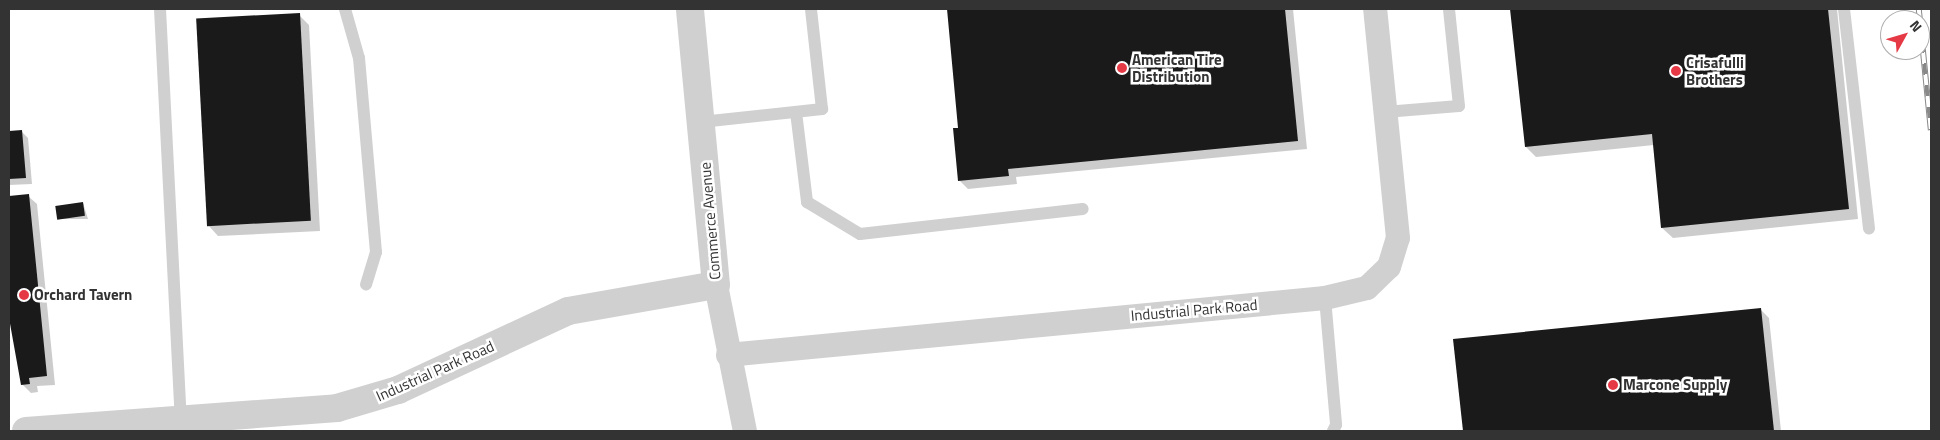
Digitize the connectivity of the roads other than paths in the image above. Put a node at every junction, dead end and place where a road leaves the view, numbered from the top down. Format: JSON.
{"nodes":[{"id":1,"x":160,"y":9,"type":"edge"},
{"id":2,"x":345,"y":9,"type":"edge"},
{"id":3,"x":690,"y":9,"type":"edge"},
{"id":4,"x":811,"y":9,"type":"edge"},
{"id":5,"x":1375,"y":9,"type":"edge"},
{"id":6,"x":1449,"y":9,"type":"edge"},
{"id":7,"x":1844,"y":9,"type":"edge"},
{"id":8,"x":796,"y":112,"type":"junction"},
{"id":9,"x":1385,"y":112,"type":"junction"},
{"id":10,"x":701,"y":122,"type":"junction"},
{"id":11,"x":1083,"y":209,"type":"dead end"},
{"id":12,"x":1869,"y":229,"type":"dead end"},
{"id":13,"x":366,"y":284,"type":"dead end"},
{"id":14,"x":716,"y":285,"type":"junction"},
{"id":15,"x":1325,"y":298,"type":"junction"},
{"id":16,"x":728,"y":355,"type":"junction"},
{"id":17,"x":181,"y":418,"type":"junction"},
{"id":18,"x":154,"y":425,"type":"edge"},
{"id":19,"x":26,"y":431,"type":"edge"},
{"id":20,"x":745,"y":431,"type":"edge"},
{"id":21,"x":1333,"y":431,"type":"edge"}],
"edges":[{"from":1,"to":17,"type":"lane"},
{"from":2,"to":13,"type":"lane"},
{"from":3,"to":10,"type":"street","name":"Commerce Avenue"},
{"from":4,"to":8,"type":"lane"},
{"from":5,"to":9,"type":"street","name":"Industrial Park Road"},
{"from":6,"to":9,"type":"lane"},
{"from":7,"to":12,"type":"lane"},
{"from":8,"to":10,"type":"lane"},
{"from":8,"to":11,"type":"lane"},
{"from":9,"to":15,"type":"street","name":"Industrial Park Road"},
{"from":10,"to":14,"type":"street","name":"Commerce Avenue"},
{"from":14,"to":16,"type":"street","name":"Commerce Avenue"},
{"from":14,"to":17,"type":"street","name":"Industrial Park Road"},
{"from":15,"to":16,"type":"street","name":"Industrial Park Road"},
{"from":15,"to":21,"type":"lane"},
{"from":16,"to":20,"type":"street","name":"Commerce Avenue"},
{"from":17,"to":18,"type":"street","name":"Industrial Park Road"},
{"from":18,"to":19,"type":"street","name":"Industrial Park Road"}]}
